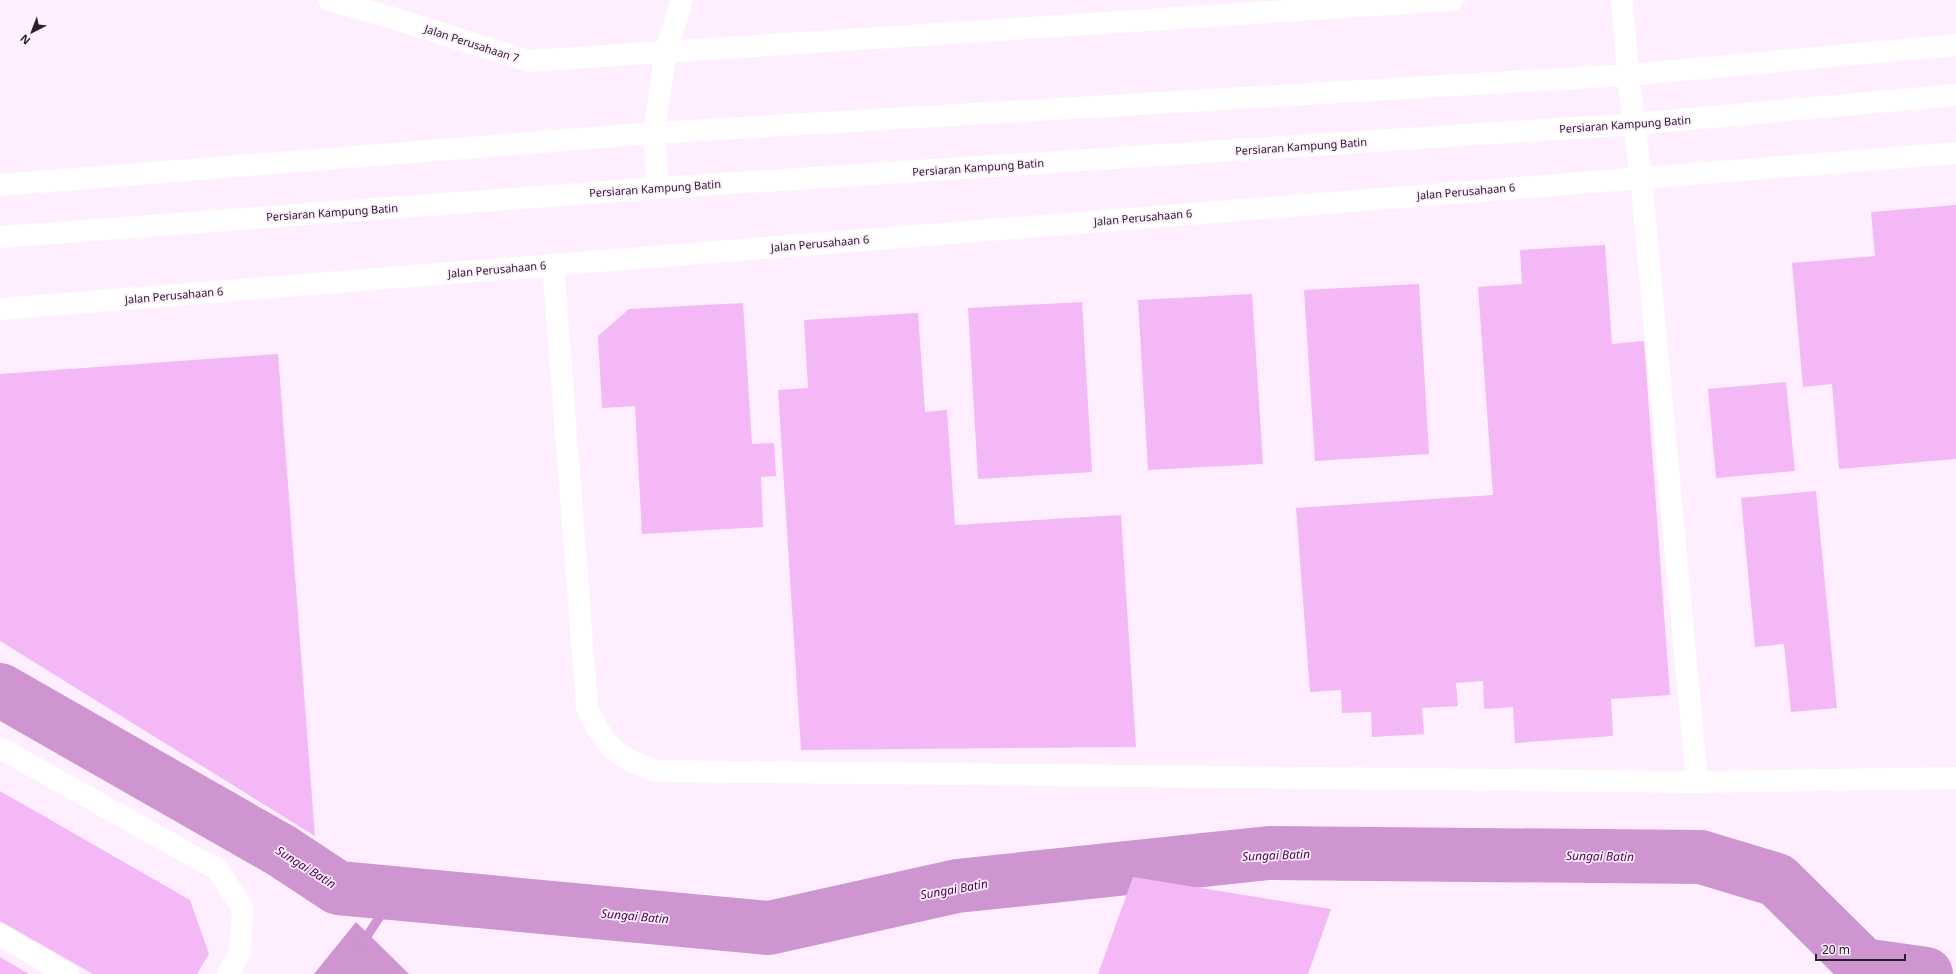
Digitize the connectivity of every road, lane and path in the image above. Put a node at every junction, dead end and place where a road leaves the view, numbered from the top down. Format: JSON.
{"nodes":[{"id":1,"x":330,"y":0,"type":"edge"},
{"id":2,"x":682,"y":0,"type":"edge"},
{"id":3,"x":1452,"y":0,"type":"edge"},
{"id":4,"x":1622,"y":0,"type":"edge"},
{"id":5,"x":1956,"y":45,"type":"edge"},
{"id":6,"x":666,"y":51,"type":"junction"},
{"id":7,"x":1628,"y":75,"type":"junction"},
{"id":8,"x":1956,"y":95,"type":"edge"},
{"id":9,"x":1634,"y":124,"type":"junction"},
{"id":10,"x":654,"y":133,"type":"junction"},
{"id":11,"x":1956,"y":153,"type":"edge"},
{"id":12,"x":1641,"y":177,"type":"junction"},
{"id":13,"x":0,"y":185,"type":"edge"},
{"id":14,"x":658,"y":188,"type":"junction"},
{"id":15,"x":0,"y":237,"type":"edge"},
{"id":16,"x":553,"y":264,"type":"junction"},
{"id":17,"x":0,"y":309,"type":"edge"},
{"id":18,"x":0,"y":748,"type":"edge"},
{"id":19,"x":1956,"y":778,"type":"edge"},
{"id":20,"x":1697,"y":782,"type":"junction"},
{"id":21,"x":0,"y":935,"type":"edge"},
{"id":22,"x":68,"y":974,"type":"edge"},
{"id":23,"x":228,"y":974,"type":"edge"}],
"edges":[{"from":1,"to":6,"type":"street","name":"Jalan Perusahaan 7"},
{"from":2,"to":6,"type":"street"},
{"from":3,"to":6,"type":"street","name":"Jalan Perusahaan 7"},
{"from":4,"to":7,"type":"street"},
{"from":5,"to":7,"type":"street"},
{"from":6,"to":10,"type":"street"},
{"from":7,"to":9,"type":"street"},
{"from":7,"to":10,"type":"street"},
{"from":8,"to":9,"type":"street","name":"Persiaran Kampung Batin"},
{"from":9,"to":12,"type":"street"},
{"from":9,"to":14,"type":"street","name":"Persiaran Kampung Batin"},
{"from":10,"to":13,"type":"street"},
{"from":10,"to":14,"type":"street"},
{"from":11,"to":12,"type":"street","name":"Jalan Perusahaan 6"},
{"from":12,"to":16,"type":"street","name":"Jalan Perusahaan 6"},
{"from":12,"to":20,"type":"street"},
{"from":14,"to":15,"type":"street","name":"Persiaran Kampung Batin"},
{"from":16,"to":17,"type":"street","name":"Jalan Perusahaan 6"},
{"from":16,"to":20,"type":"street"},
{"from":18,"to":23,"type":"street"},
{"from":19,"to":20,"type":"street"},
{"from":21,"to":22,"type":"street"}]}
